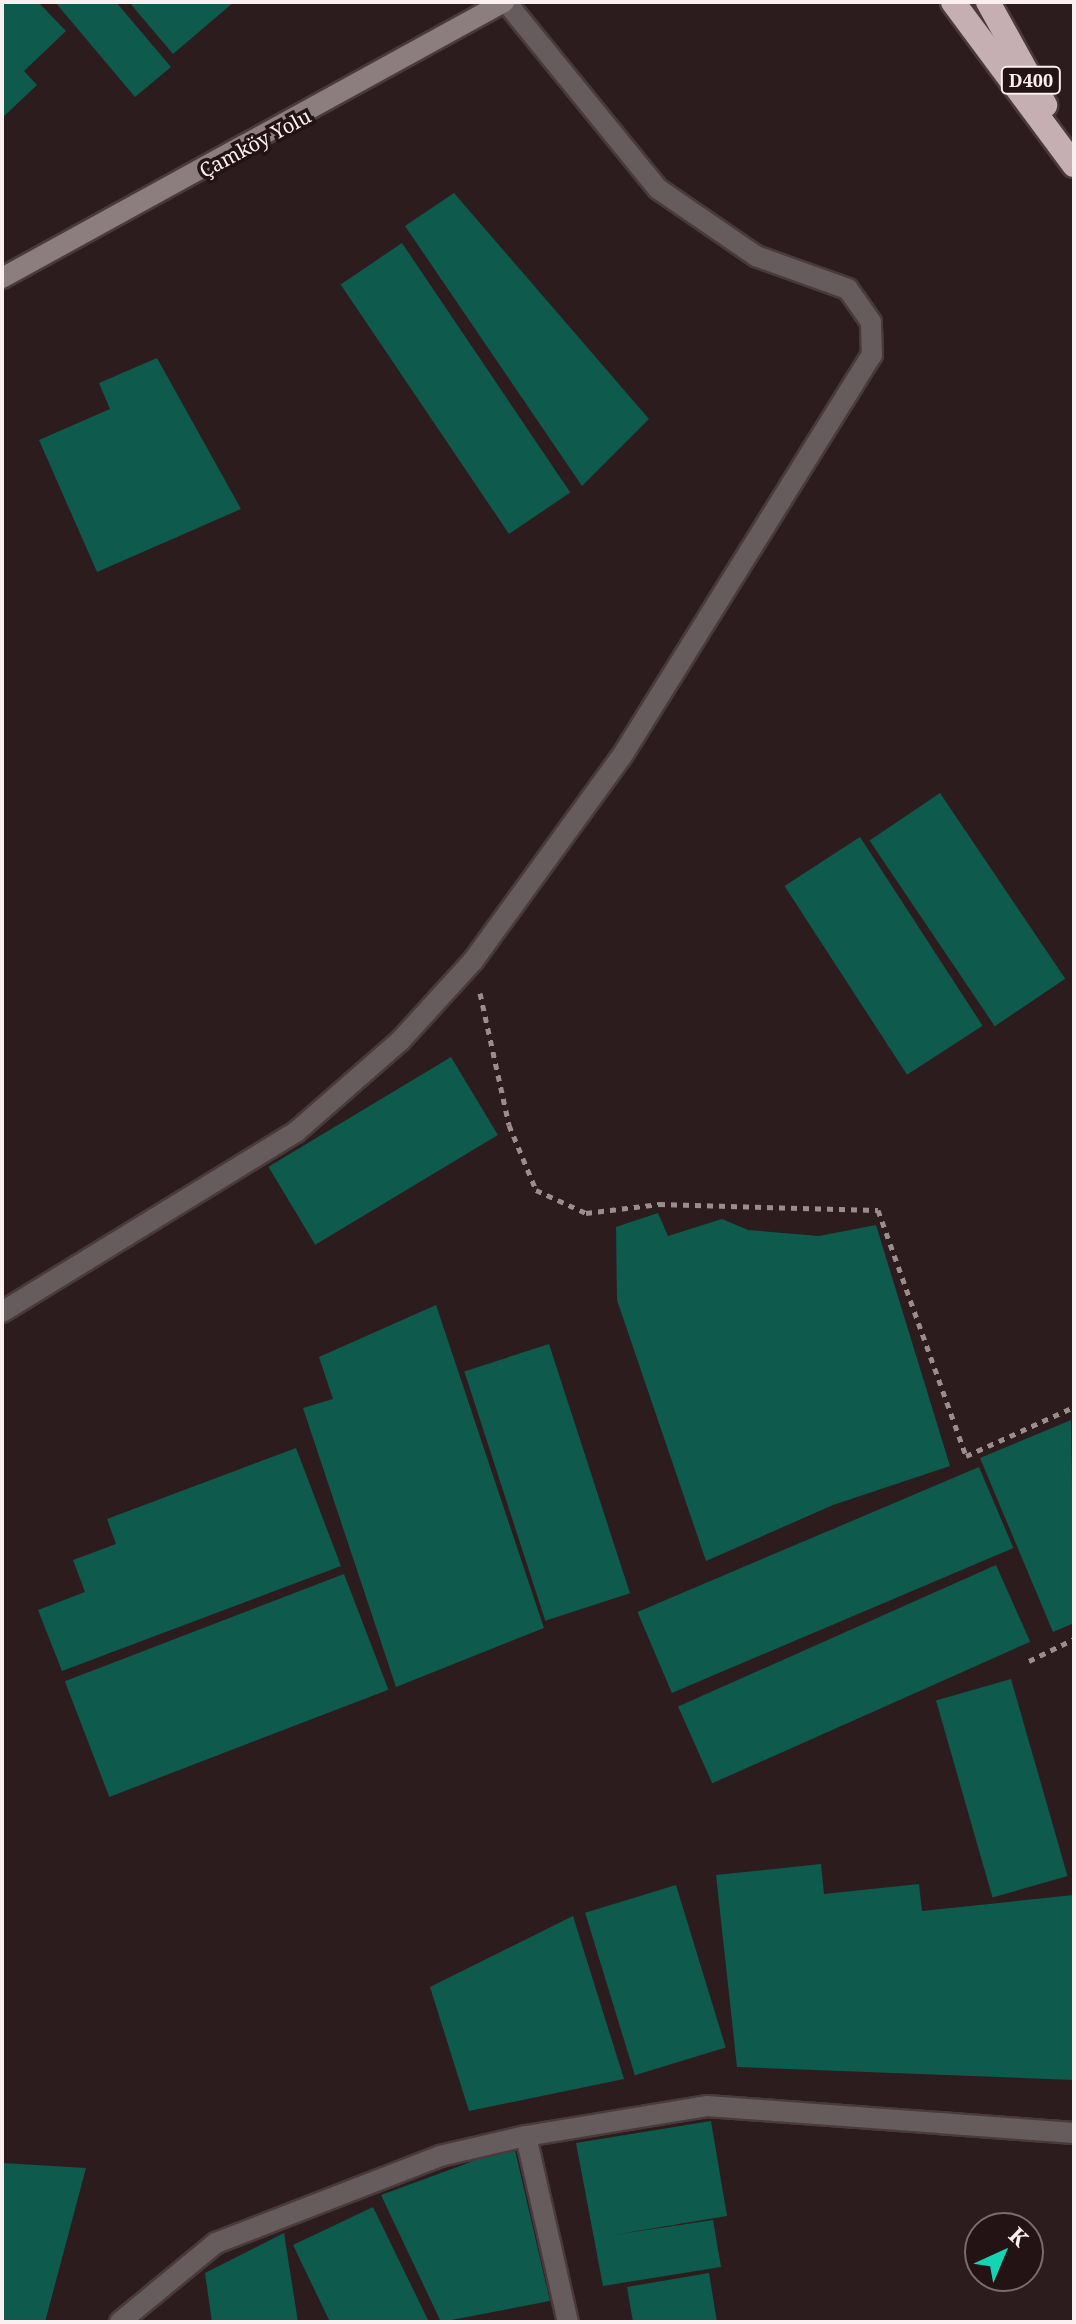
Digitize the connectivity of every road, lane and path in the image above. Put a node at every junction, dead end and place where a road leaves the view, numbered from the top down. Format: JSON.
{"nodes":[{"id":1,"x":505,"y":2,"type":"edge"},
{"id":2,"x":953,"y":2,"type":"edge"},
{"id":3,"x":988,"y":2,"type":"edge"},
{"id":4,"x":1074,"y":158,"type":"edge"},
{"id":5,"x":1074,"y":165,"type":"edge"},
{"id":6,"x":2,"y":278,"type":"edge"},
{"id":7,"x":473,"y":961,"type":"junction"},
{"id":8,"x":2,"y":1312,"type":"edge"},
{"id":9,"x":1074,"y":1407,"type":"edge"},
{"id":10,"x":1074,"y":1639,"type":"edge"},
{"id":11,"x":1029,"y":1661,"type":"dead end"},
{"id":12,"x":1074,"y":2133,"type":"edge"},
{"id":13,"x":526,"y":2136,"type":"junction"},
{"id":14,"x":120,"y":2322,"type":"edge"},
{"id":15,"x":568,"y":2322,"type":"edge"}],
"edges":[{"from":1,"to":6,"type":"main road","name":"Çamköy Yolu"},
{"from":1,"to":7,"type":"street"},
{"from":2,"to":5,"type":"highway"},
{"from":3,"to":4,"type":"highway","number":"D400"},
{"from":7,"to":8,"type":"street"},
{"from":7,"to":9,"type":"path"},
{"from":10,"to":11,"type":"path"},
{"from":12,"to":13,"type":"street"},
{"from":13,"to":14,"type":"street"},
{"from":13,"to":15,"type":"street"}]}
